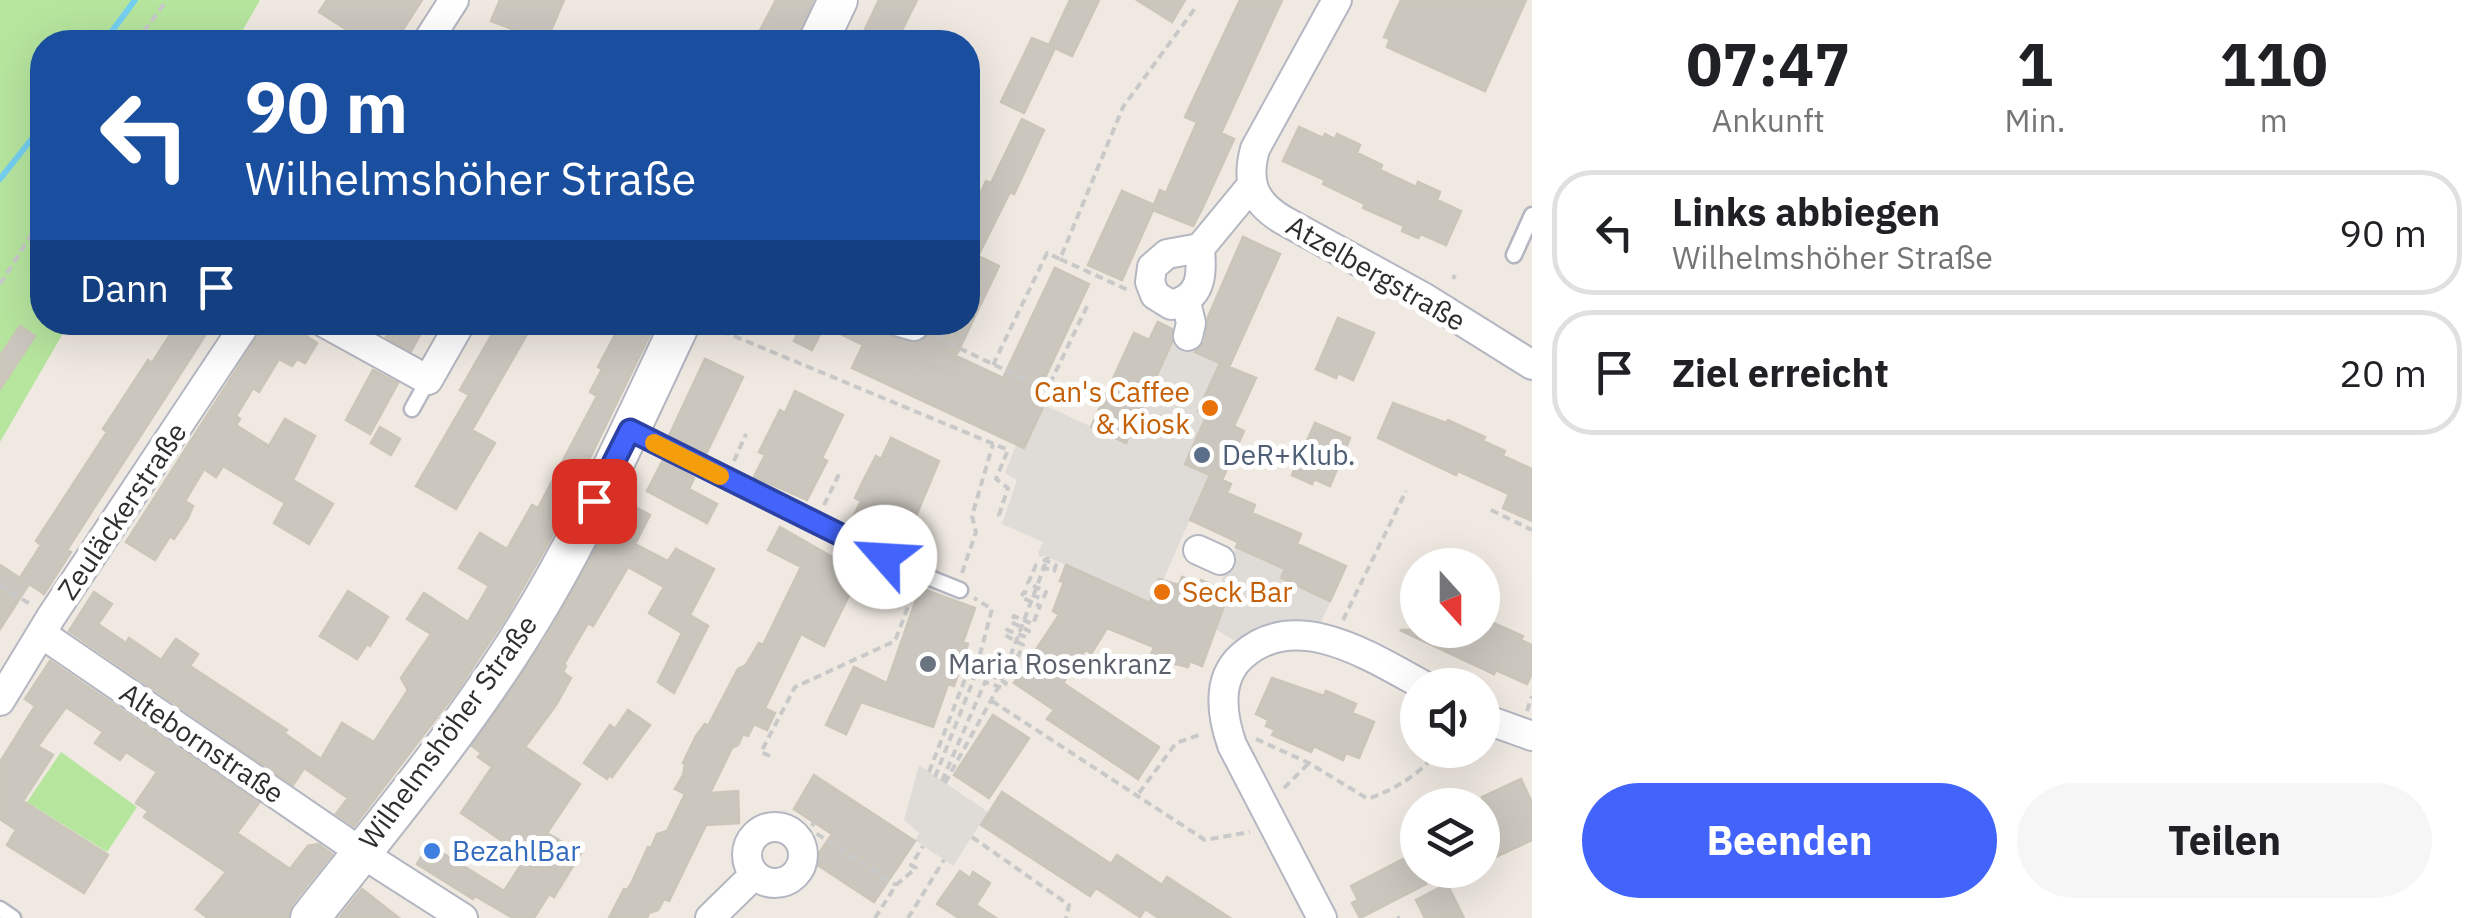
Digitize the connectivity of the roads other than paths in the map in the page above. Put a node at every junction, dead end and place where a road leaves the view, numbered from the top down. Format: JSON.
{"nodes":[{"id":1,"x":454,"y":0,"type":"edge"},
{"id":2,"x":838,"y":0,"type":"edge"},
{"id":3,"x":1337,"y":0,"type":"edge"},
{"id":4,"x":435,"y":30,"type":"edge"},
{"id":5,"x":824,"y":30,"type":"edge"},
{"id":6,"x":1252,"y":185,"type":"junction"},
{"id":7,"x":1532,"y":215,"type":"edge"},
{"id":8,"x":1200,"y":248,"type":"junction"},
{"id":9,"x":1514,"y":256,"type":"dead end"},
{"id":10,"x":1186,"y":302,"type":"junction"},
{"id":11,"x":238,"y":335,"type":"edge"},
{"id":12,"x":347,"y":335,"type":"edge"},
{"id":13,"x":454,"y":335,"type":"edge"},
{"id":14,"x":675,"y":335,"type":"edge"},
{"id":15,"x":1188,"y":336,"type":"dead end"},
{"id":16,"x":1532,"y":365,"type":"edge"},
{"id":17,"x":428,"y":380,"type":"junction"},
{"id":18,"x":412,"y":409,"type":"dead end"},
{"id":19,"x":630,"y":430,"type":"junction"},
{"id":20,"x":960,"y":590,"type":"road end"},
{"id":21,"x":46,"y":626,"type":"junction"},
{"id":22,"x":1400,"y":672,"type":"edge"},
{"id":23,"x":0,"y":701,"type":"edge"},
{"id":24,"x":1500,"y":724,"type":"edge"},
{"id":25,"x":1532,"y":736,"type":"edge"},
{"id":26,"x":362,"y":852,"type":"junction"},
{"id":27,"x":754,"y":875,"type":"dead end"},
{"id":28,"x":0,"y":909,"type":"edge"},
{"id":29,"x":14,"y":918,"type":"edge"},
{"id":30,"x":310,"y":918,"type":"edge"},
{"id":31,"x":464,"y":918,"type":"edge"},
{"id":32,"x":710,"y":918,"type":"edge"},
{"id":33,"x":1322,"y":918,"type":"edge"}],
"edges":[{"from":1,"to":4,"type":"street"},
{"from":2,"to":5,"type":"main road"},
{"from":3,"to":6,"type":"street"},
{"from":6,"to":8,"type":"street"},
{"from":6,"to":16,"type":"street","name":"Atzelbergstraße"},
{"from":7,"to":9,"type":"lane"},
{"from":8,"to":10,"type":"street"},
{"from":8,"to":10,"type":"street"},
{"from":10,"to":15,"type":"street"},
{"from":11,"to":21,"type":"street","name":"Zeuläckerstraße"},
{"from":12,"to":17,"type":"street"},
{"from":13,"to":17,"type":"street"},
{"from":14,"to":19,"type":"main road","name":"Wilhelmshöher Straße"},
{"from":17,"to":18,"type":"lane"},
{"from":19,"to":20,"type":"lane"},
{"from":19,"to":26,"type":"main road","name":"Wilhelmshöher Straße"},
{"from":21,"to":23,"type":"street","name":"Zeuläckerstraße"},
{"from":21,"to":26,"type":"street","name":"Altebornstraße"},
{"from":22,"to":33,"type":"street"},
{"from":24,"to":25,"type":"street"},
{"from":26,"to":30,"type":"main road","name":"Wilhelmshöher Straße"},
{"from":26,"to":31,"type":"street"},
{"from":27,"to":32,"type":"street"},
{"from":28,"to":29,"type":"lane"}]}
